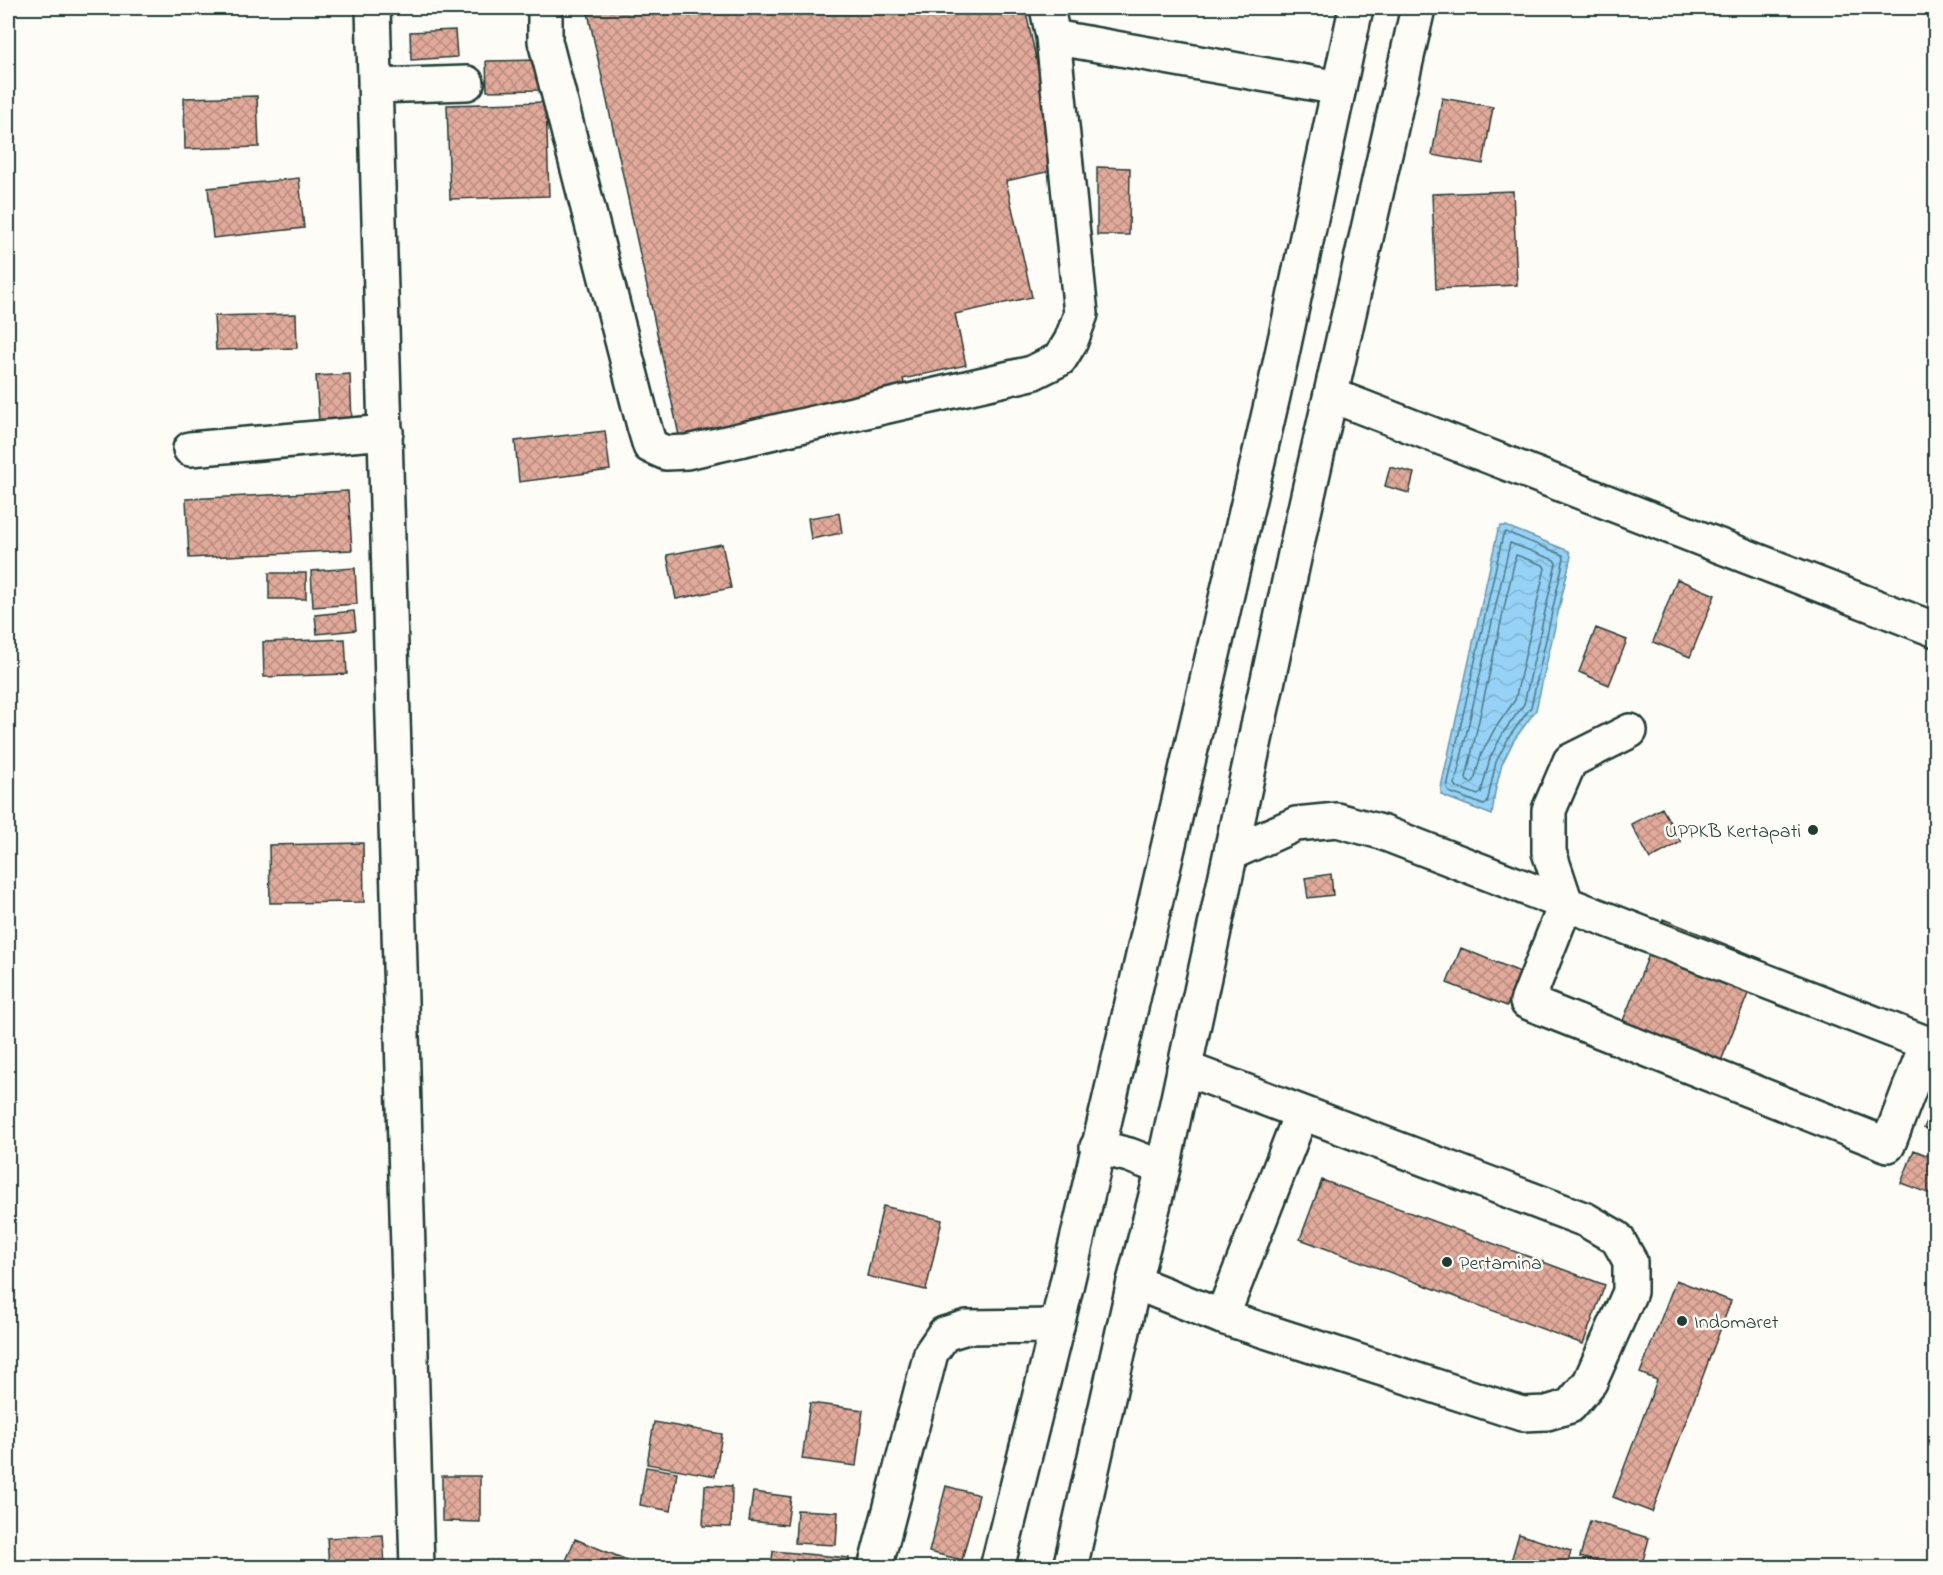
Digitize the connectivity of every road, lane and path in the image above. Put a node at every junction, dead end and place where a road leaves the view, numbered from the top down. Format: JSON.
{"nodes":[{"id":1,"x":373,"y":8,"type":"edge"},
{"id":2,"x":545,"y":8,"type":"edge"},
{"id":3,"x":1356,"y":8,"type":"edge"},
{"id":4,"x":1418,"y":8,"type":"edge"},
{"id":5,"x":1050,"y":22,"type":"edge"},
{"id":6,"x":467,"y":83,"type":"dead end"},
{"id":7,"x":375,"y":86,"type":"junction"},
{"id":8,"x":1339,"y":88,"type":"junction"},
{"id":9,"x":1331,"y":395,"type":"junction"},
{"id":10,"x":386,"y":432,"type":"junction"},
{"id":11,"x":190,"y":449,"type":"dead end"},
{"id":12,"x":1935,"y":630,"type":"edge"},
{"id":13,"x":1630,"y":731,"type":"dead end"},
{"id":14,"x":1231,"y":853,"type":"junction"},
{"id":15,"x":1566,"y":903,"type":"junction"},
{"id":16,"x":1931,"y":1045,"type":"edge"},
{"id":17,"x":1184,"y":1068,"type":"junction"},
{"id":18,"x":1301,"y":1113,"type":"junction"},
{"id":19,"x":1097,"y":1147,"type":"junction"},
{"id":20,"x":1163,"y":1168,"type":"junction"},
{"id":21,"x":1134,"y":1282,"type":"junction"},
{"id":22,"x":1222,"y":1317,"type":"junction"},
{"id":23,"x":1057,"y":1326,"type":"junction"},
{"id":24,"x":417,"y":1568,"type":"edge"},
{"id":25,"x":875,"y":1568,"type":"edge"},
{"id":26,"x":997,"y":1568,"type":"edge"},
{"id":27,"x":1070,"y":1568,"type":"edge"}],
"edges":[{"from":1,"to":7,"type":"main road"},
{"from":2,"to":5,"type":"main road"},
{"from":3,"to":8,"type":"main road"},
{"from":4,"to":9,"type":"main road"},
{"from":5,"to":8,"type":"main road"},
{"from":6,"to":7,"type":"main road"},
{"from":7,"to":10,"type":"main road"},
{"from":8,"to":19,"type":"main road"},
{"from":9,"to":12,"type":"main road"},
{"from":9,"to":14,"type":"main road"},
{"from":10,"to":11,"type":"main road"},
{"from":10,"to":24,"type":"main road"},
{"from":13,"to":15,"type":"main road"},
{"from":14,"to":15,"type":"main road"},
{"from":14,"to":17,"type":"main road"},
{"from":15,"to":16,"type":"main road"},
{"from":15,"to":16,"type":"main road"},
{"from":17,"to":18,"type":"main road"},
{"from":17,"to":20,"type":"main road"},
{"from":18,"to":22,"type":"main road"},
{"from":18,"to":22,"type":"main road"},
{"from":19,"to":20,"type":"main road"},
{"from":19,"to":23,"type":"main road"},
{"from":20,"to":21,"type":"main road"},
{"from":21,"to":22,"type":"main road"},
{"from":21,"to":27,"type":"main road"},
{"from":23,"to":25,"type":"main road"},
{"from":23,"to":26,"type":"main road"}]}
